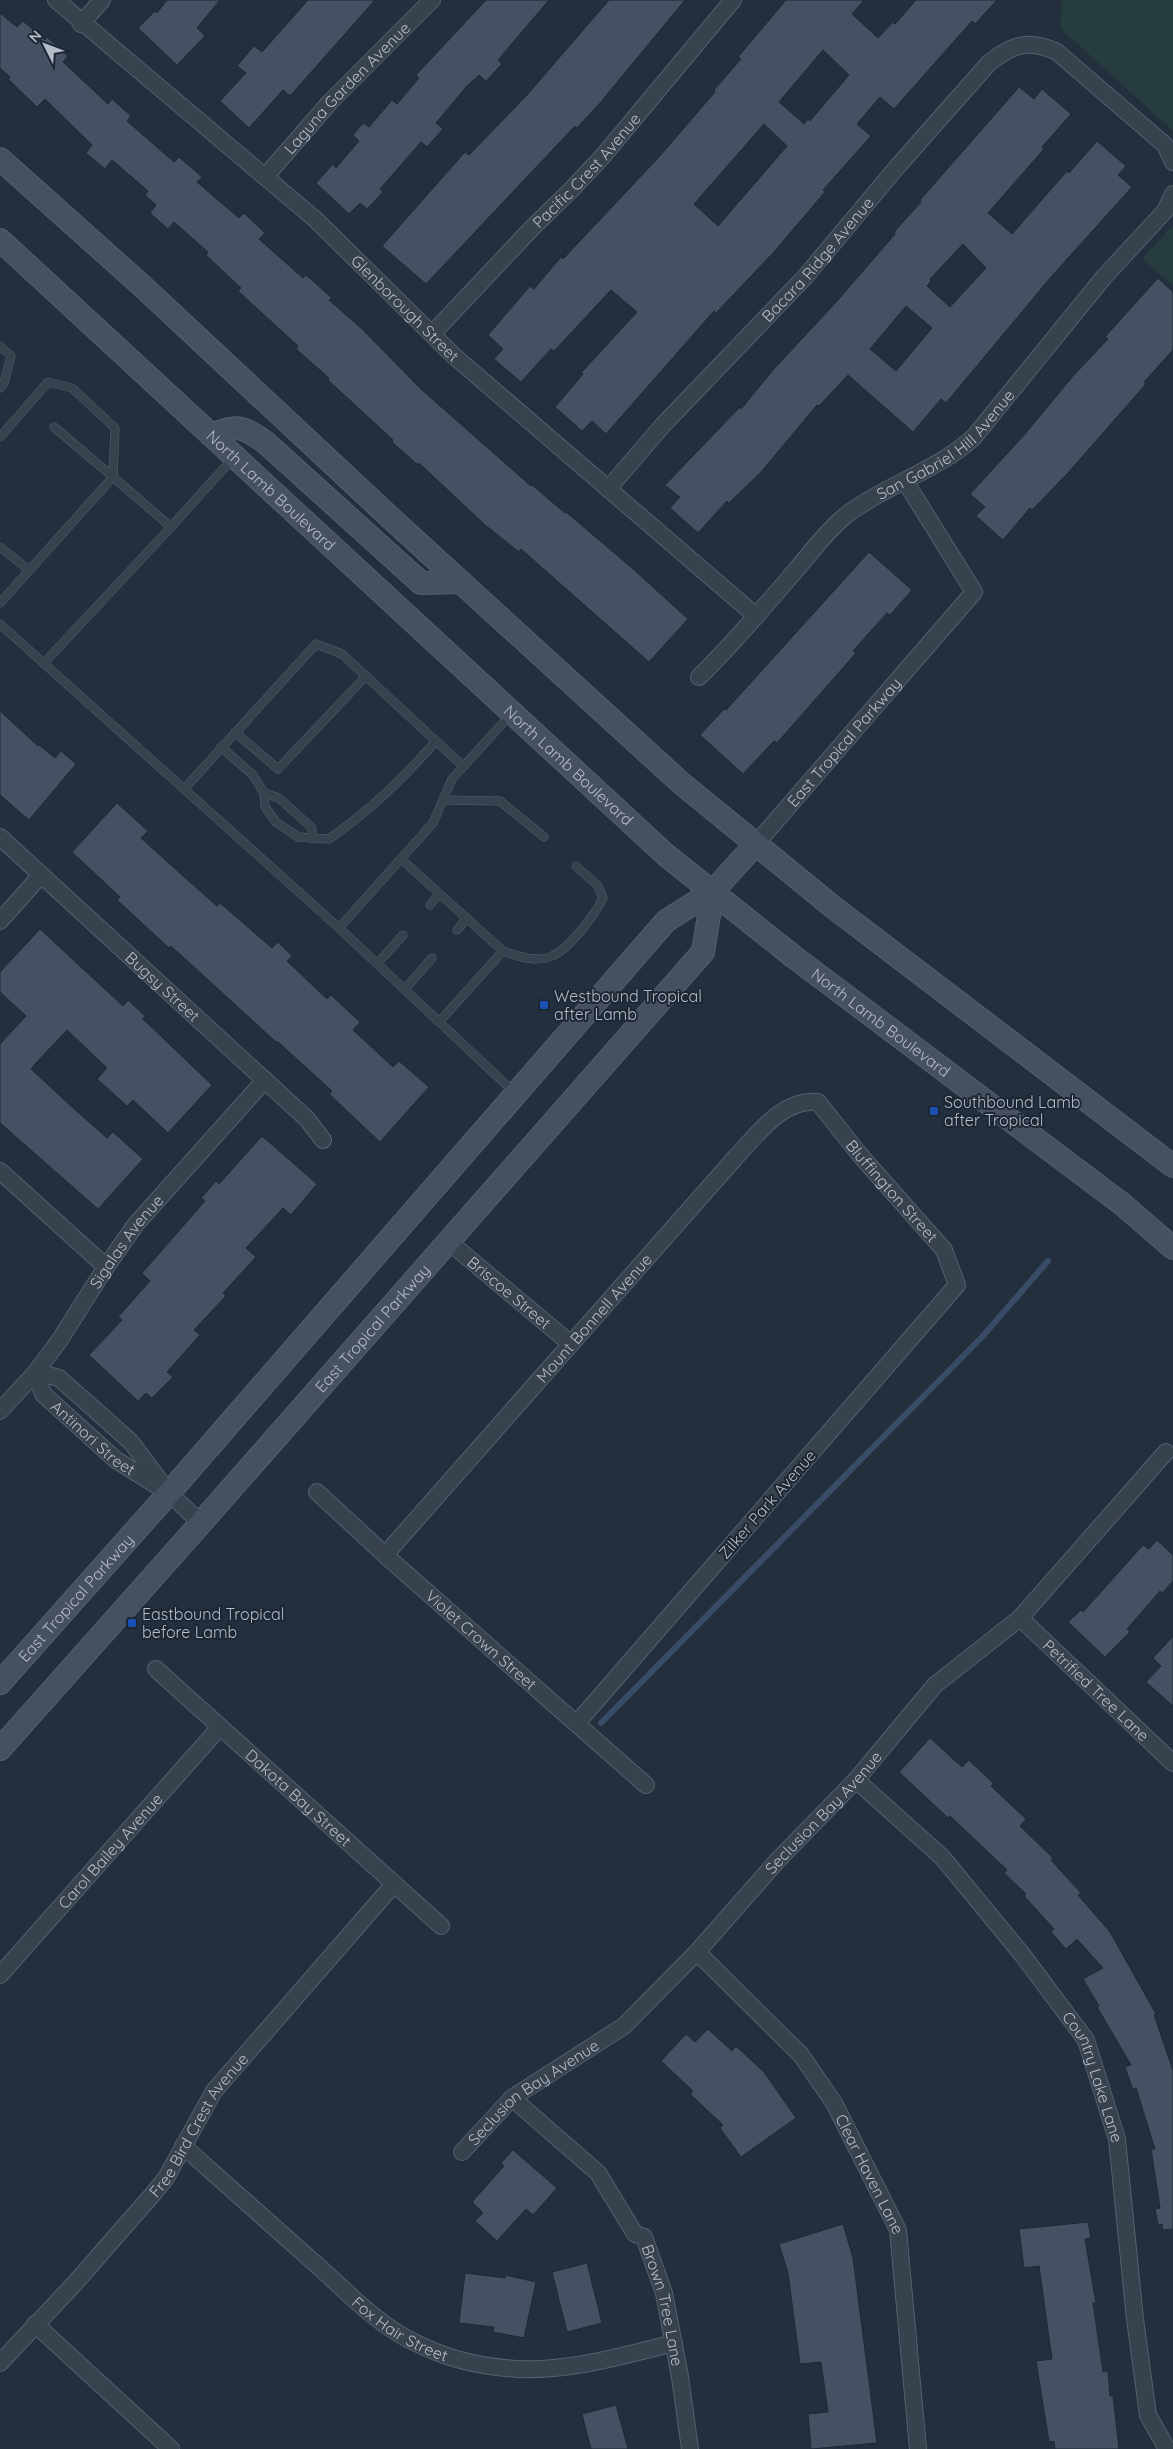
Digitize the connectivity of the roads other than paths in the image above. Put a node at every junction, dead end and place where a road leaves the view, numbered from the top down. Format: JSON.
{"nodes":[{"id":1,"x":56,"y":0,"type":"edge"},
{"id":2,"x":102,"y":0,"type":"edge"},
{"id":3,"x":432,"y":0,"type":"edge"},
{"id":4,"x":733,"y":0,"type":"edge"},
{"id":5,"x":81,"y":24,"type":"junction"},
{"id":6,"x":0,"y":158,"type":"edge"},
{"id":7,"x":1173,"y":162,"type":"edge"},
{"id":8,"x":265,"y":177,"type":"junction"},
{"id":9,"x":1173,"y":194,"type":"edge"},
{"id":10,"x":0,"y":240,"type":"edge"},
{"id":11,"x":432,"y":334,"type":"junction"},
{"id":12,"x":0,"y":346,"type":"edge"},
{"id":13,"x":0,"y":388,"type":"edge"},
{"id":14,"x":54,"y":427,"type":"dead end"},
{"id":15,"x":210,"y":435,"type":"junction"},
{"id":16,"x":0,"y":437,"type":"edge"},
{"id":17,"x":234,"y":457,"type":"junction"},
{"id":18,"x":112,"y":476,"type":"junction"},
{"id":19,"x":905,"y":481,"type":"junction"},
{"id":20,"x":608,"y":489,"type":"junction"},
{"id":21,"x":171,"y":527,"type":"junction"},
{"id":22,"x":0,"y":547,"type":"edge"},
{"id":23,"x":29,"y":570,"type":"junction"},
{"id":24,"x":462,"y":582,"type":"junction"},
{"id":25,"x":0,"y":602,"type":"edge"},
{"id":26,"x":756,"y":616,"type":"junction"},
{"id":27,"x":0,"y":624,"type":"edge"},
{"id":28,"x":45,"y":662,"type":"junction"},
{"id":29,"x":366,"y":676,"type":"junction"},
{"id":30,"x":699,"y":677,"type":"dead end"},
{"id":31,"x":511,"y":714,"type":"junction"},
{"id":32,"x":235,"y":732,"type":"junction"},
{"id":33,"x":435,"y":742,"type":"junction"},
{"id":34,"x":220,"y":747,"type":"junction"},
{"id":35,"x":463,"y":766,"type":"junction"},
{"id":36,"x":185,"y":788,"type":"junction"},
{"id":37,"x":264,"y":793,"type":"junction"},
{"id":38,"x":443,"y":800,"type":"junction"},
{"id":39,"x":544,"y":837,"type":"dead end"},
{"id":40,"x":0,"y":838,"type":"edge"},
{"id":41,"x":312,"y":839,"type":"junction"},
{"id":42,"x":755,"y":845,"type":"junction"},
{"id":43,"x":401,"y":859,"type":"junction"},
{"id":44,"x":576,"y":866,"type":"dead end"},
{"id":45,"x":41,"y":875,"type":"junction"},
{"id":46,"x":713,"y":892,"type":"junction"},
{"id":47,"x":440,"y":894,"type":"junction"},
{"id":48,"x":430,"y":905,"type":"dead end"},
{"id":49,"x":467,"y":918,"type":"junction"},
{"id":50,"x":0,"y":921,"type":"edge"},
{"id":51,"x":339,"y":928,"type":"junction"},
{"id":52,"x":457,"y":930,"type":"dead end"},
{"id":53,"x":404,"y":935,"type":"dead end"},
{"id":54,"x":503,"y":950,"type":"junction"},
{"id":55,"x":432,"y":958,"type":"dead end"},
{"id":56,"x":377,"y":964,"type":"junction"},
{"id":57,"x":405,"y":989,"type":"junction"},
{"id":58,"x":439,"y":1022,"type":"junction"},
{"id":59,"x":265,"y":1080,"type":"junction"},
{"id":60,"x":515,"y":1093,"type":"junction"},
{"id":61,"x":818,"y":1102,"type":"joint"},
{"id":62,"x":322,"y":1140,"type":"dead end"},
{"id":63,"x":1173,"y":1166,"type":"edge"},
{"id":64,"x":0,"y":1171,"type":"edge"},
{"id":65,"x":448,"y":1241,"type":"junction"},
{"id":66,"x":1173,"y":1248,"type":"edge"},
{"id":67,"x":106,"y":1267,"type":"junction"},
{"id":68,"x":957,"y":1284,"type":"joint"},
{"id":69,"x":571,"y":1344,"type":"junction"},
{"id":70,"x":36,"y":1372,"type":"junction"},
{"id":71,"x":0,"y":1411,"type":"edge"},
{"id":72,"x":1166,"y":1452,"type":"dead end"},
{"id":73,"x":318,"y":1492,"type":"dead end"},
{"id":74,"x":169,"y":1493,"type":"junction"},
{"id":75,"x":201,"y":1523,"type":"junction"},
{"id":76,"x":385,"y":1555,"type":"junction"},
{"id":77,"x":1020,"y":1618,"type":"junction"},
{"id":78,"x":156,"y":1669,"type":"dead end"},
{"id":79,"x":0,"y":1683,"type":"edge"},
{"id":80,"x":577,"y":1723,"type":"junction"},
{"id":81,"x":220,"y":1727,"type":"junction"},
{"id":82,"x":0,"y":1749,"type":"edge"},
{"id":83,"x":1173,"y":1763,"type":"edge"},
{"id":84,"x":856,"y":1780,"type":"junction"},
{"id":85,"x":646,"y":1785,"type":"dead end"},
{"id":86,"x":394,"y":1884,"type":"junction"},
{"id":87,"x":441,"y":1926,"type":"dead end"},
{"id":88,"x":697,"y":1952,"type":"junction"},
{"id":89,"x":0,"y":1975,"type":"edge"},
{"id":90,"x":512,"y":2098,"type":"junction"},
{"id":91,"x":183,"y":2146,"type":"junction"},
{"id":92,"x":462,"y":2152,"type":"dead end"},
{"id":93,"x":35,"y":2324,"type":"junction"},
{"id":94,"x":674,"y":2343,"type":"junction"},
{"id":95,"x":0,"y":2363,"type":"edge"},
{"id":96,"x":171,"y":2449,"type":"edge"},
{"id":97,"x":690,"y":2449,"type":"edge"},
{"id":98,"x":918,"y":2449,"type":"edge"},
{"id":99,"x":1167,"y":2449,"type":"edge"}],
"edges":[{"from":1,"to":5,"type":"street","name":"Glenborough Street"},
{"from":2,"to":5,"type":"street"},
{"from":3,"to":8,"type":"street","name":"Laguna Garden Avenue"},
{"from":4,"to":11,"type":"street","name":"Pacific Crest Avenue"},
{"from":5,"to":8,"type":"street","name":"Glenborough Street"},
{"from":6,"to":24,"type":"main road"},
{"from":7,"to":20,"type":"street","name":"Bacara Ridge Avenue"},
{"from":8,"to":11,"type":"street","name":"Glenborough Street"},
{"from":9,"to":19,"type":"street","name":"San Gabriel Hill Avenue"},
{"from":10,"to":15,"type":"main road","name":"North Lamb Boulevard"},
{"from":11,"to":20,"type":"street","name":"Glenborough Street"},
{"from":12,"to":13,"type":"lane"},
{"from":14,"to":18,"type":"lane"},
{"from":15,"to":17,"type":"main road","name":"North Lamb Boulevard"},
{"from":15,"to":24,"type":"main road"},
{"from":16,"to":18,"type":"lane"},
{"from":17,"to":21,"type":"lane"},
{"from":17,"to":31,"type":"main road","name":"North Lamb Boulevard"},
{"from":18,"to":21,"type":"lane"},
{"from":18,"to":23,"type":"lane"},
{"from":19,"to":26,"type":"street","name":"San Gabriel Hill Avenue"},
{"from":19,"to":42,"type":"street","name":"East Tropical Parkway"},
{"from":20,"to":26,"type":"street","name":"Glenborough Street"},
{"from":21,"to":28,"type":"lane"},
{"from":22,"to":23,"type":"lane"},
{"from":23,"to":25,"type":"lane"},
{"from":24,"to":42,"type":"main road"},
{"from":26,"to":30,"type":"street","name":"San Gabriel Hill Avenue"},
{"from":27,"to":28,"type":"lane"},
{"from":28,"to":36,"type":"lane"},
{"from":29,"to":32,"type":"lane"},
{"from":29,"to":32,"type":"lane"},
{"from":29,"to":33,"type":"lane"},
{"from":31,"to":35,"type":"lane"},
{"from":31,"to":46,"type":"main road","name":"North Lamb Boulevard"},
{"from":32,"to":34,"type":"lane"},
{"from":33,"to":35,"type":"lane"},
{"from":33,"to":41,"type":"lane"},
{"from":34,"to":36,"type":"lane"},
{"from":34,"to":37,"type":"lane"},
{"from":35,"to":38,"type":"lane"},
{"from":36,"to":51,"type":"lane"},
{"from":37,"to":41,"type":"lane"},
{"from":37,"to":41,"type":"lane"},
{"from":38,"to":39,"type":"lane"},
{"from":38,"to":43,"type":"lane"},
{"from":40,"to":45,"type":"street","name":"Bugsy Street"},
{"from":42,"to":46,"type":"main road","name":"East Tropical Parkway"},
{"from":42,"to":63,"type":"main road"},
{"from":43,"to":47,"type":"lane"},
{"from":43,"to":51,"type":"lane"},
{"from":44,"to":54,"type":"lane"},
{"from":45,"to":50,"type":"street"},
{"from":45,"to":59,"type":"street","name":"Bugsy Street"},
{"from":46,"to":60,"type":"main road","name":"East Tropical Parkway"},
{"from":46,"to":65,"type":"main road","name":"East Tropical Parkway"},
{"from":46,"to":66,"type":"main road","name":"North Lamb Boulevard"},
{"from":47,"to":48,"type":"lane"},
{"from":47,"to":49,"type":"lane"},
{"from":49,"to":52,"type":"lane"},
{"from":49,"to":54,"type":"lane"},
{"from":51,"to":56,"type":"lane"},
{"from":53,"to":56,"type":"lane"},
{"from":54,"to":58,"type":"lane"},
{"from":55,"to":57,"type":"lane"},
{"from":56,"to":57,"type":"lane"},
{"from":57,"to":58,"type":"lane"},
{"from":58,"to":60,"type":"lane"},
{"from":59,"to":62,"type":"street","name":"Bugsy Street"},
{"from":59,"to":67,"type":"street","name":"Sigalas Avenue"},
{"from":60,"to":74,"type":"main road","name":"East Tropical Parkway"},
{"from":61,"to":68,"type":"street","name":"Bluffington Street"},
{"from":61,"to":69,"type":"street","name":"Mount Bonnell Avenue"},
{"from":64,"to":67,"type":"street"},
{"from":65,"to":69,"type":"street","name":"Briscoe Street"},
{"from":65,"to":75,"type":"main road","name":"East Tropical Parkway"},
{"from":67,"to":70,"type":"street","name":"Sigalas Avenue"},
{"from":68,"to":80,"type":"street","name":"Zilker Park Avenue"},
{"from":69,"to":76,"type":"street","name":"Mount Bonnell Avenue"},
{"from":70,"to":71,"type":"street","name":"Sigalas Avenue"},
{"from":70,"to":74,"type":"street","name":"Antinori Street"},
{"from":70,"to":74,"type":"street","name":"Antinori Street"},
{"from":72,"to":77,"type":"street","name":"Seclusion Bay Avenue"},
{"from":73,"to":76,"type":"street","name":"Violet Crown Street"},
{"from":74,"to":75,"type":"street","name":"Antinori Street"},
{"from":74,"to":79,"type":"main road","name":"East Tropical Parkway"},
{"from":75,"to":82,"type":"main road","name":"East Tropical Parkway"},
{"from":76,"to":80,"type":"street","name":"Violet Crown Street"},
{"from":77,"to":83,"type":"street","name":"Petrified Tree Lane"},
{"from":77,"to":84,"type":"street","name":"Seclusion Bay Avenue"},
{"from":78,"to":81,"type":"street","name":"Dakota Bay Street"},
{"from":80,"to":85,"type":"street","name":"Violet Crown Street"},
{"from":81,"to":86,"type":"street","name":"Dakota Bay Street"},
{"from":81,"to":89,"type":"street","name":"Carol Bailey Avenue"},
{"from":84,"to":88,"type":"street","name":"Seclusion Bay Avenue"},
{"from":84,"to":99,"type":"street","name":"Country Lake Lane"},
{"from":86,"to":87,"type":"street","name":"Dakota Bay Street"},
{"from":86,"to":91,"type":"street","name":"Free Bird Crest Avenue"},
{"from":88,"to":90,"type":"street","name":"Seclusion Bay Avenue"},
{"from":88,"to":98,"type":"street","name":"Clear Haven Lane"},
{"from":90,"to":92,"type":"street","name":"Seclusion Bay Avenue"},
{"from":90,"to":94,"type":"street","name":"Brown Tree Lane"},
{"from":91,"to":93,"type":"street","name":"Free Bird Crest Avenue"},
{"from":91,"to":94,"type":"street","name":"Fox Hair Street"},
{"from":93,"to":95,"type":"street","name":"Free Bird Crest Avenue"},
{"from":93,"to":96,"type":"street"},
{"from":94,"to":97,"type":"street","name":"Brown Tree Lane"}]}
